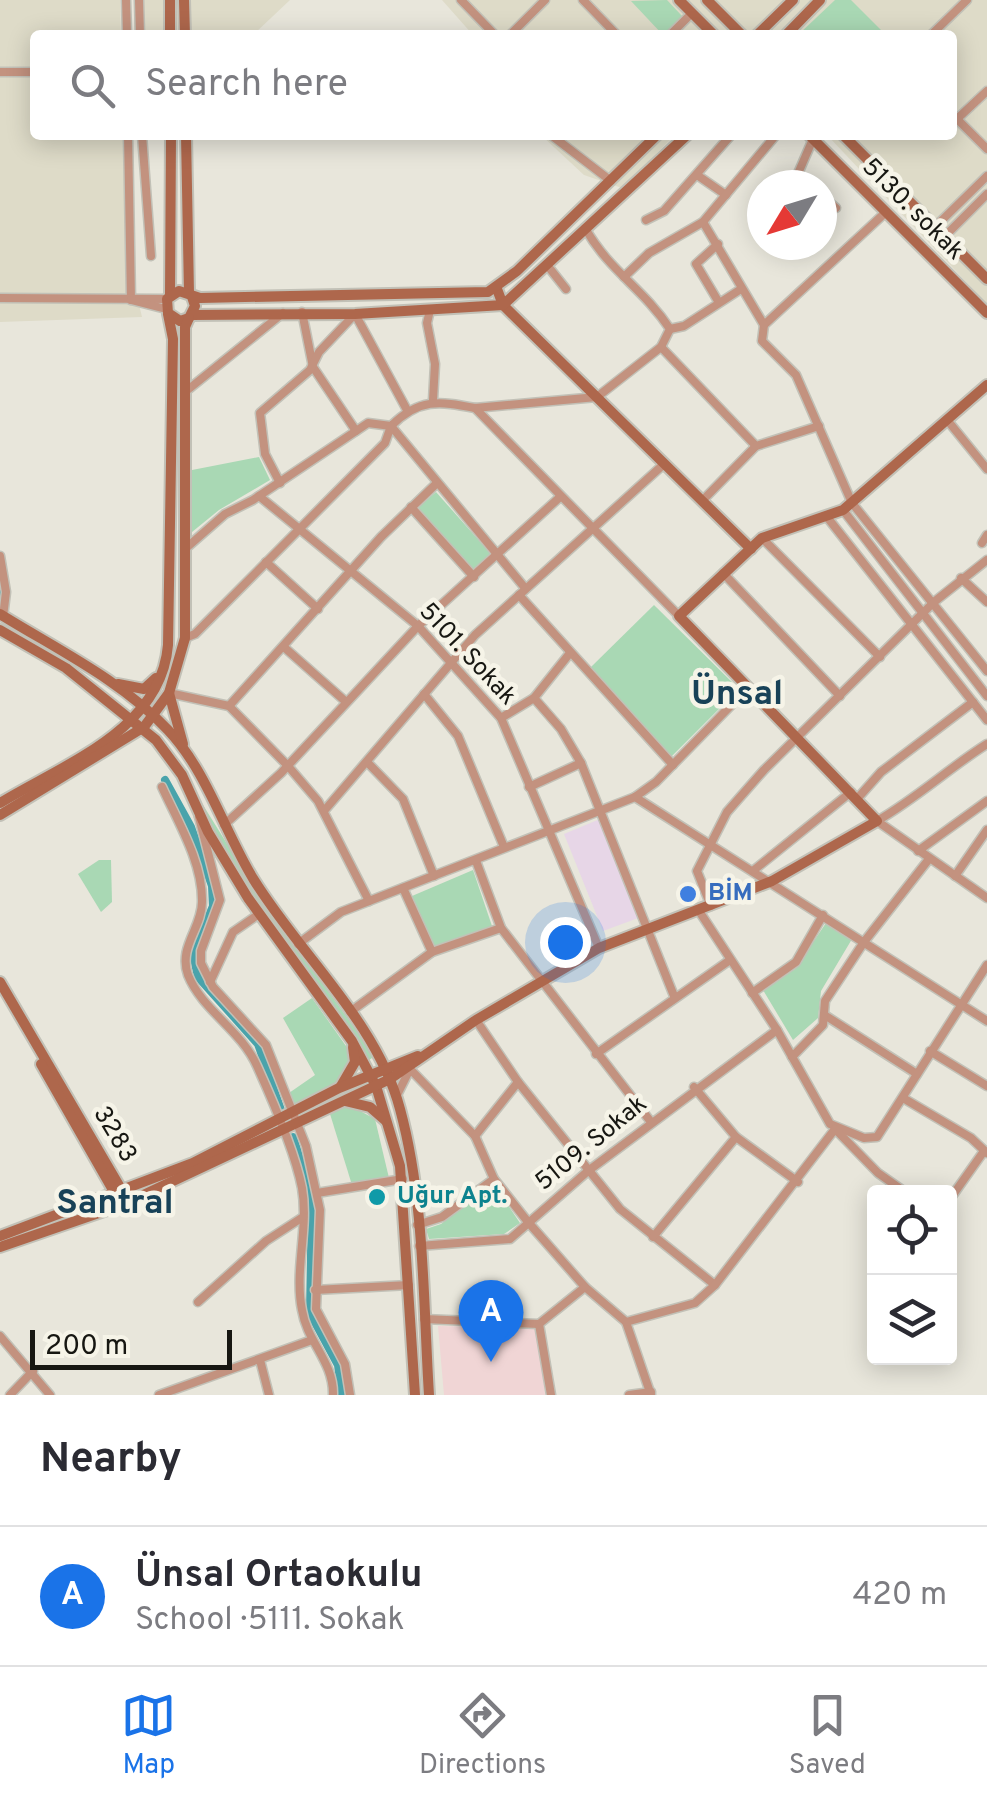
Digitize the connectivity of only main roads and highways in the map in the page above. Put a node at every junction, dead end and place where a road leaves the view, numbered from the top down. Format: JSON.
{"nodes":[{"id":1,"x":170,"y":0,"type":"edge"},
{"id":2,"x":184,"y":0,"type":"edge"},
{"id":3,"x":678,"y":0,"type":"edge"},
{"id":4,"x":707,"y":0,"type":"edge"},
{"id":5,"x":793,"y":0,"type":"edge"},
{"id":6,"x":820,"y":0,"type":"edge"},
{"id":7,"x":170,"y":30,"type":"edge"},
{"id":8,"x":184,"y":30,"type":"edge"},
{"id":9,"x":709,"y":30,"type":"edge"},
{"id":10,"x":737,"y":30,"type":"edge"},
{"id":11,"x":762,"y":30,"type":"edge"},
{"id":12,"x":791,"y":30,"type":"edge"},
{"id":13,"x":171,"y":140,"type":"edge"},
{"id":14,"x":186,"y":140,"type":"edge"},
{"id":15,"x":653,"y":140,"type":"edge"},
{"id":16,"x":682,"y":140,"type":"edge"},
{"id":17,"x":814,"y":140,"type":"edge"},
{"id":18,"x":848,"y":140,"type":"edge"},
{"id":19,"x":987,"y":279,"type":"edge"},
{"id":20,"x":497,"y":289,"type":"junction"},
{"id":21,"x":191,"y":295,"type":"junction"},
{"id":22,"x":168,"y":304,"type":"junction"},
{"id":23,"x":503,"y":305,"type":"junction"},
{"id":24,"x":987,"y":312,"type":"edge"},
{"id":25,"x":190,"y":317,"type":"junction"},
{"id":26,"x":987,"y":384,"type":"edge"},
{"id":27,"x":750,"y":549,"type":"junction"},
{"id":28,"x":2,"y":615,"type":"edge"},
{"id":29,"x":0,"y":630,"type":"edge"},
{"id":30,"x":163,"y":670,"type":"junction"},
{"id":31,"x":107,"y":680,"type":"junction"},
{"id":32,"x":170,"y":693,"type":"junction"},
{"id":33,"x":149,"y":713,"type":"junction"},
{"id":34,"x":140,"y":723,"type":"junction"},
{"id":35,"x":189,"y":758,"type":"junction"},
{"id":36,"x":0,"y":803,"type":"edge"},
{"id":37,"x":0,"y":814,"type":"edge"},
{"id":38,"x":0,"y":982,"type":"edge"},
{"id":39,"x":0,"y":994,"type":"edge"},
{"id":40,"x":352,"y":1041,"type":"junction"},
{"id":41,"x":428,"y":1052,"type":"junction"},
{"id":42,"x":387,"y":1074,"type":"junction"},
{"id":43,"x":373,"y":1080,"type":"junction"},
{"id":44,"x":339,"y":1088,"type":"junction"},
{"id":45,"x":344,"y":1100,"type":"junction"},
{"id":46,"x":294,"y":1119,"type":"junction"},
{"id":47,"x":388,"y":1123,"type":"junction"},
{"id":48,"x":121,"y":1196,"type":"junction"},
{"id":49,"x":0,"y":1236,"type":"edge"},
{"id":50,"x":0,"y":1247,"type":"edge"},
{"id":51,"x":414,"y":1389,"type":"edge"},
{"id":52,"x":428,"y":1389,"type":"edge"}],
"edges":[{"from":1,"to":7,"type":"main road"},
{"from":2,"to":8,"type":"main road"},
{"from":3,"to":9,"type":"main road"},
{"from":4,"to":10,"type":"main road"},
{"from":5,"to":11,"type":"main road"},
{"from":6,"to":12,"type":"main road"},
{"from":13,"to":22,"type":"main road"},
{"from":14,"to":21,"type":"main road"},
{"from":15,"to":20,"type":"main road"},
{"from":16,"to":23,"type":"main road"},
{"from":17,"to":24,"type":"main road","name":"5130. sokak"},
{"from":18,"to":19,"type":"main road"},
{"from":20,"to":21,"type":"main road"},
{"from":20,"to":23,"type":"main road"},
{"from":21,"to":22,"type":"main road"},
{"from":21,"to":25,"type":"main road"},
{"from":22,"to":25,"type":"main road"},
{"from":22,"to":30,"type":"main road"},
{"from":23,"to":25,"type":"main road"},
{"from":23,"to":27,"type":"main road"},
{"from":25,"to":32,"type":"main road"},
{"from":26,"to":27,"type":"main road"},
{"from":27,"to":41,"type":"main road"},
{"from":28,"to":31,"type":"main road"},
{"from":29,"to":34,"type":"main road"},
{"from":30,"to":31,"type":"main road"},
{"from":30,"to":33,"type":"main road"},
{"from":31,"to":33,"type":"main road"},
{"from":32,"to":33,"type":"main road"},
{"from":32,"to":35,"type":"main road"},
{"from":33,"to":34,"type":"main road"},
{"from":33,"to":35,"type":"main road"},
{"from":34,"to":36,"type":"main road"},
{"from":34,"to":37,"type":"main road"},
{"from":34,"to":40,"type":"main road"},
{"from":35,"to":42,"type":"main road"},
{"from":38,"to":48,"type":"main road","name":"3283"},
{"from":39,"to":48,"type":"main road","name":"3283"},
{"from":40,"to":43,"type":"main road"},
{"from":40,"to":44,"type":"main road"},
{"from":41,"to":42,"type":"main road"},
{"from":41,"to":42,"type":"main road"},
{"from":42,"to":43,"type":"main road"},
{"from":42,"to":52,"type":"main road"},
{"from":43,"to":44,"type":"main road"},
{"from":43,"to":45,"type":"main road"},
{"from":43,"to":47,"type":"main road"},
{"from":44,"to":46,"type":"main road"},
{"from":45,"to":46,"type":"main road"},
{"from":45,"to":47,"type":"main road"},
{"from":46,"to":48,"type":"main road"},
{"from":47,"to":51,"type":"main road"},
{"from":48,"to":49,"type":"main road"},
{"from":48,"to":50,"type":"main road"},
{"from":51,"to":52,"type":"main road"}]}
